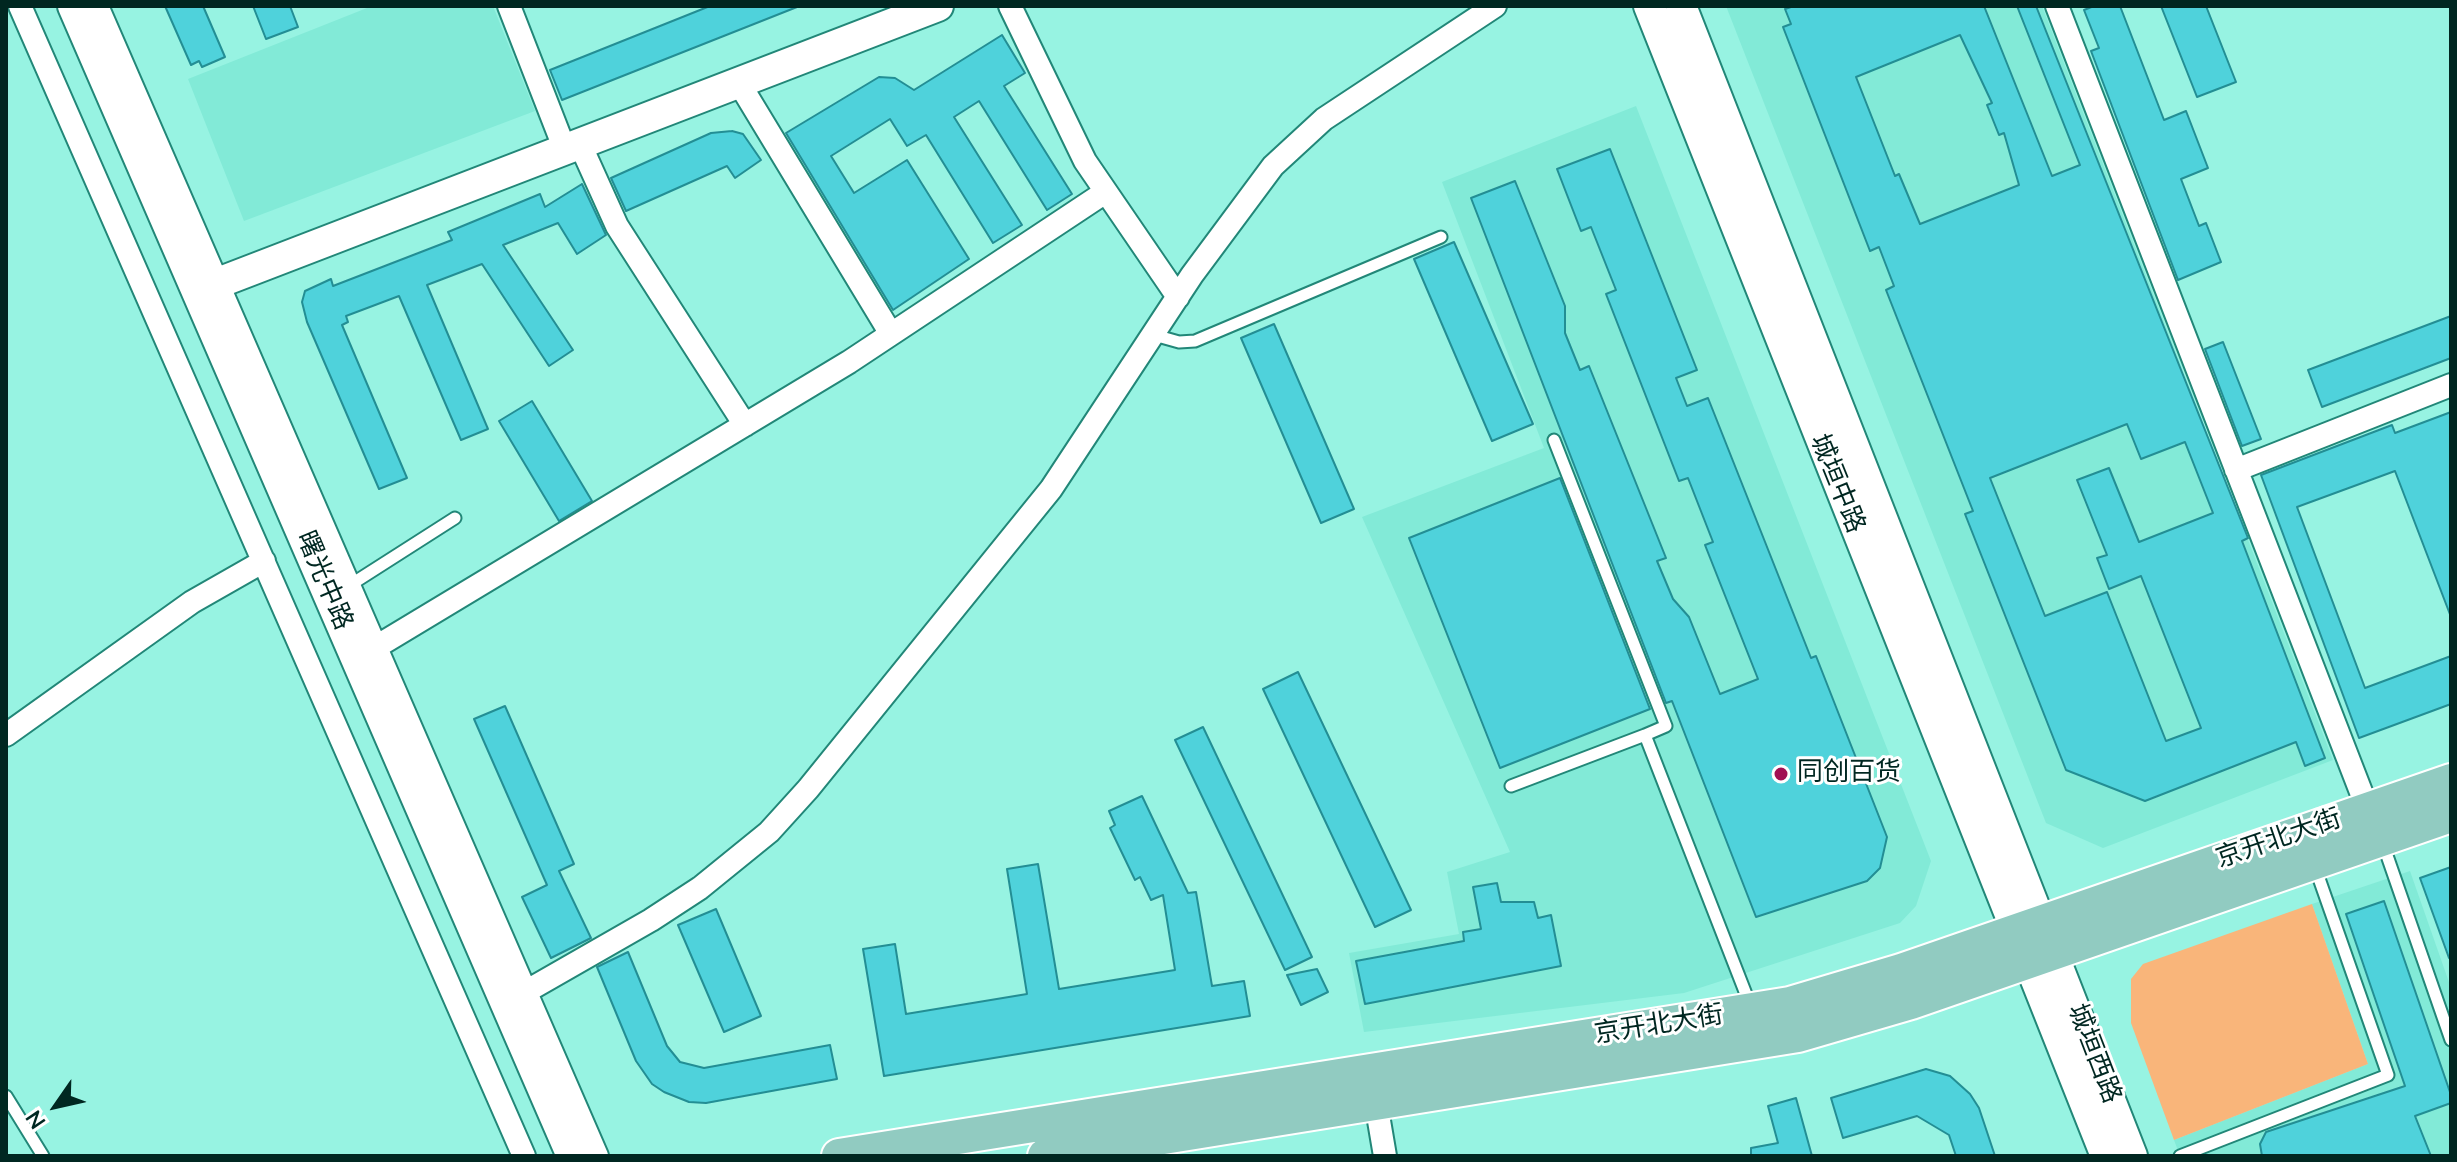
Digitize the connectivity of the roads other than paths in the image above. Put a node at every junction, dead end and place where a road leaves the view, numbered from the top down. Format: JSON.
{"nodes":[{"id":1,"x":20,"y":6,"type":"edge"},
{"id":2,"x":52,"y":6,"type":"edge"},
{"id":3,"x":73,"y":6,"type":"edge"},
{"id":4,"x":97,"y":6,"type":"edge"},
{"id":5,"x":509,"y":6,"type":"edge"},
{"id":6,"x":938,"y":6,"type":"edge"},
{"id":7,"x":1010,"y":6,"type":"edge"},
{"id":8,"x":1495,"y":6,"type":"edge"},
{"id":9,"x":1649,"y":6,"type":"edge"},
{"id":10,"x":1681,"y":6,"type":"edge"},
{"id":11,"x":2057,"y":6,"type":"edge"},
{"id":12,"x":739,"y":83,"type":"junction"},
{"id":13,"x":573,"y":147,"type":"junction"},
{"id":14,"x":1104,"y":193,"type":"junction"},
{"id":15,"x":1441,"y":237,"type":"dead end"},
{"id":16,"x":207,"y":287,"type":"junction"},
{"id":17,"x":1178,"y":297,"type":"junction"},
{"id":18,"x":891,"y":334,"type":"junction"},
{"id":19,"x":1154,"y":335,"type":"junction"},
{"id":20,"x":2451,"y":385,"type":"edge"},
{"id":21,"x":745,"y":425,"type":"junction"},
{"id":22,"x":1554,"y":440,"type":"dead end"},
{"id":23,"x":2236,"y":470,"type":"junction"},
{"id":24,"x":455,"y":518,"type":"dead end"},
{"id":25,"x":264,"y":561,"type":"junction"},
{"id":26,"x":340,"y":592,"type":"junction"},
{"id":27,"x":376,"y":647,"type":"junction"},
{"id":28,"x":6,"y":735,"type":"edge"},
{"id":29,"x":1645,"y":735,"type":"junction"},
{"id":30,"x":2451,"y":781,"type":"edge"},
{"id":31,"x":1511,"y":786,"type":"dead end"},
{"id":32,"x":2451,"y":815,"type":"edge"},
{"id":33,"x":2375,"y":824,"type":"junction"},
{"id":34,"x":2313,"y":863,"type":"junction"},
{"id":35,"x":2034,"y":942,"type":"junction"},
{"id":36,"x":516,"y":997,"type":"junction"},
{"id":37,"x":1752,"y":1011,"type":"junction"},
{"id":38,"x":2451,"y":1040,"type":"edge"},
{"id":39,"x":6,"y":1096,"type":"edge"},
{"id":40,"x":1376,"y":1103,"type":"junction"},
{"id":41,"x":2212,"y":1150,"type":"edge"},
{"id":42,"x":43,"y":1156,"type":"edge"},
{"id":43,"x":524,"y":1156,"type":"edge"},
{"id":44,"x":550,"y":1156,"type":"edge"},
{"id":45,"x":572,"y":1156,"type":"edge"},
{"id":46,"x":597,"y":1156,"type":"edge"},
{"id":47,"x":839,"y":1156,"type":"edge"},
{"id":48,"x":1045,"y":1156,"type":"edge"},
{"id":49,"x":1385,"y":1156,"type":"edge"},
{"id":50,"x":2106,"y":1156,"type":"edge"},
{"id":51,"x":2132,"y":1156,"type":"edge"},
{"id":52,"x":2180,"y":1156,"type":"edge"}],
"edges":[{"from":1,"to":25,"type":"street"},
{"from":2,"to":44,"type":"main road","name":"曙光中路"},
{"from":3,"to":16,"type":"main road","name":"曙光中路"},
{"from":4,"to":16,"type":"street"},
{"from":5,"to":13,"type":"street"},
{"from":6,"to":12,"type":"main road"},
{"from":7,"to":14,"type":"street"},
{"from":8,"to":17,"type":"street"},
{"from":9,"to":35,"type":"main road","name":"城垣中路"},
{"from":10,"to":35,"type":"main road","name":"城垣中路"},
{"from":11,"to":23,"type":"street"},
{"from":12,"to":13,"type":"main road"},
{"from":12,"to":18,"type":"street"},
{"from":13,"to":16,"type":"main road"},
{"from":13,"to":21,"type":"street"},
{"from":14,"to":17,"type":"street"},
{"from":14,"to":18,"type":"street"},
{"from":15,"to":19,"type":"lane"},
{"from":16,"to":26,"type":"main road","name":"曙光中路"},
{"from":17,"to":19,"type":"street"},
{"from":18,"to":21,"type":"street"},
{"from":19,"to":36,"type":"street"},
{"from":20,"to":23,"type":"street"},
{"from":21,"to":27,"type":"street"},
{"from":22,"to":29,"type":"lane"},
{"from":23,"to":33,"type":"street"},
{"from":24,"to":26,"type":"lane"},
{"from":25,"to":28,"type":"street"},
{"from":25,"to":43,"type":"street"},
{"from":26,"to":27,"type":"street"},
{"from":26,"to":36,"type":"main road","name":"曙光中路"},
{"from":27,"to":36,"type":"street"},
{"from":29,"to":31,"type":"lane"},
{"from":29,"to":37,"type":"lane"},
{"from":30,"to":33,"type":"main road","name":"京开北大街"},
{"from":32,"to":33,"type":"main road","name":"京开北大街"},
{"from":33,"to":34,"type":"main road","name":"京开北大街"},
{"from":33,"to":35,"type":"main road","name":"京开北大街"},
{"from":33,"to":38,"type":"lane"},
{"from":34,"to":35,"type":"main road","name":"京开北大街"},
{"from":34,"to":41,"type":"lane"},
{"from":35,"to":37,"type":"main road","name":"京开北大街"},
{"from":35,"to":40,"type":"main road","name":"京开北大街"},
{"from":35,"to":50,"type":"main road","name":"城垣西路"},
{"from":35,"to":51,"type":"main road","name":"城垣西路"},
{"from":36,"to":45,"type":"main road","name":"曙光中路"},
{"from":36,"to":46,"type":"street"},
{"from":37,"to":47,"type":"main road","name":"京开北大街"},
{"from":39,"to":42,"type":"lane"},
{"from":40,"to":48,"type":"main road","name":"京开北大街"},
{"from":40,"to":49,"type":"street"},
{"from":41,"to":52,"type":"lane"}]}
